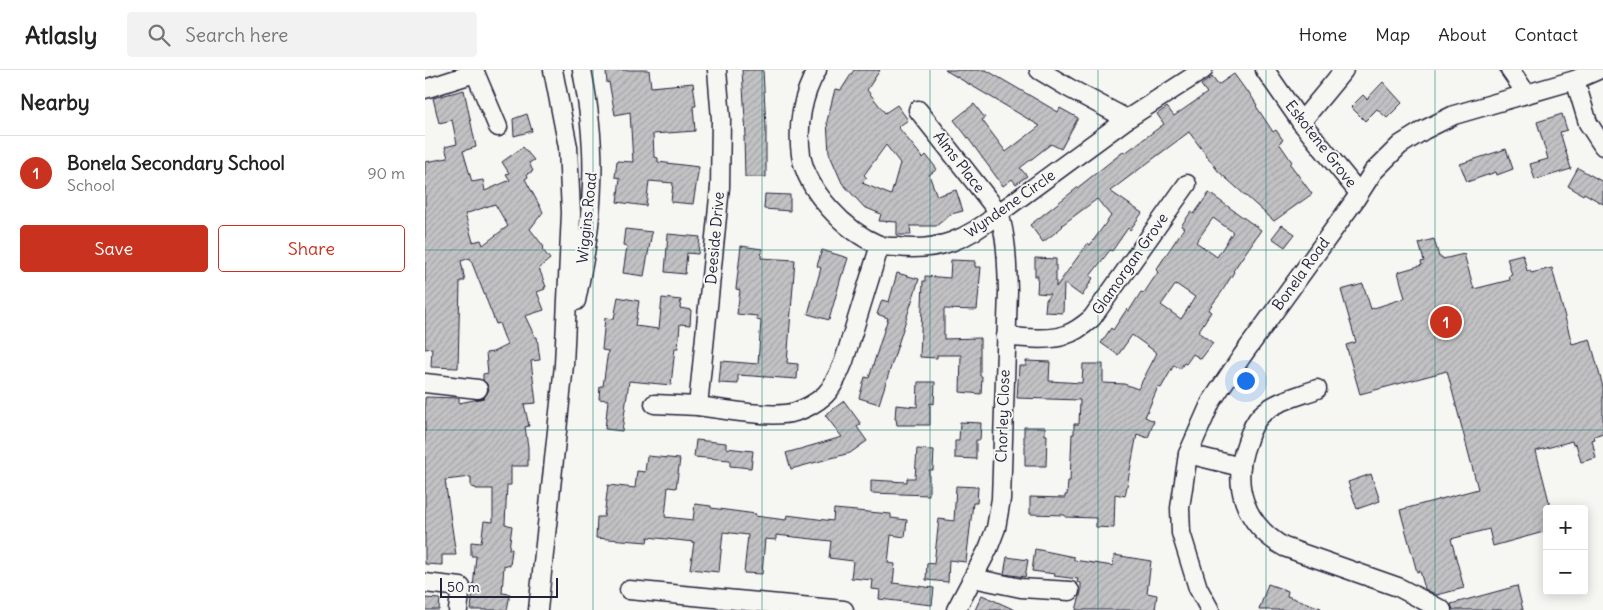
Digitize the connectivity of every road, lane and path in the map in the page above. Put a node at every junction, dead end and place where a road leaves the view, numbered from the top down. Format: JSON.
{"nodes":[{"id":1,"x":582,"y":70,"type":"edge"},
{"id":2,"x":717,"y":70,"type":"edge"},
{"id":3,"x":817,"y":70,"type":"edge"},
{"id":4,"x":1039,"y":70,"type":"edge"},
{"id":5,"x":1203,"y":70,"type":"edge"},
{"id":6,"x":1265,"y":70,"type":"edge"},
{"id":7,"x":1344,"y":70,"type":"edge"},
{"id":8,"x":1509,"y":70,"type":"edge"},
{"id":9,"x":1598,"y":70,"type":"edge"},
{"id":10,"x":474,"y":71,"type":"edge"},
{"id":11,"x":553,"y":71,"type":"edge"},
{"id":12,"x":1575,"y":80,"type":"junction"},
{"id":13,"x":425,"y":89,"type":"edge"},
{"id":14,"x":1526,"y":94,"type":"junction"},
{"id":15,"x":918,"y":110,"type":"dead end"},
{"id":16,"x":1127,"y":119,"type":"junction"},
{"id":17,"x":1301,"y":122,"type":"junction"},
{"id":18,"x":498,"y":127,"type":"dead end"},
{"id":19,"x":1603,"y":146,"type":"edge"},
{"id":20,"x":1187,"y":184,"type":"dead end"},
{"id":21,"x":1359,"y":193,"type":"junction"},
{"id":22,"x":999,"y":213,"type":"junction"},
{"id":23,"x":880,"y":245,"type":"junction"},
{"id":24,"x":1006,"y":336,"type":"junction"},
{"id":25,"x":564,"y":365,"type":"junction"},
{"id":26,"x":425,"y":383,"type":"edge"},
{"id":27,"x":477,"y":389,"type":"dead end"},
{"id":28,"x":1317,"y":389,"type":"dead end"},
{"id":29,"x":654,"y":404,"type":"dead end"},
{"id":30,"x":698,"y":406,"type":"junction"},
{"id":31,"x":1188,"y":454,"type":"junction"},
{"id":32,"x":1241,"y":467,"type":"junction"},
{"id":33,"x":973,"y":578,"type":"junction"},
{"id":34,"x":425,"y":583,"type":"edge"},
{"id":35,"x":629,"y":590,"type":"dead end"},
{"id":36,"x":1070,"y":591,"type":"dead end"},
{"id":37,"x":458,"y":610,"type":"edge"},
{"id":38,"x":538,"y":610,"type":"edge"},
{"id":39,"x":843,"y":610,"type":"edge"},
{"id":40,"x":956,"y":610,"type":"edge"},
{"id":41,"x":1209,"y":610,"type":"edge"},
{"id":42,"x":1442,"y":610,"type":"edge"}],
"edges":[{"from":1,"to":25,"type":"street","name":"Wiggins Road"},
{"from":2,"to":30,"type":"street","name":"Deeside Drive"},
{"from":3,"to":23,"type":"street","name":"Wyndene Circle"},
{"from":4,"to":16,"type":"street"},
{"from":5,"to":16,"type":"street","name":"Wyndene Circle"},
{"from":6,"to":17,"type":"street","name":"Eskotene Grove"},
{"from":7,"to":17,"type":"street"},
{"from":8,"to":14,"type":"street"},
{"from":9,"to":12,"type":"street","name":"Bonela Road"},
{"from":10,"to":13,"type":"street"},
{"from":10,"to":18,"type":"street"},
{"from":11,"to":25,"type":"street","name":"Wiggins Road"},
{"from":12,"to":14,"type":"street","name":"Bonela Road"},
{"from":12,"to":19,"type":"street"},
{"from":14,"to":21,"type":"street","name":"Bonela Road"},
{"from":15,"to":22,"type":"street","name":"Alms Place"},
{"from":16,"to":22,"type":"street","name":"Wyndene Circle"},
{"from":17,"to":21,"type":"street","name":"Eskotene Grove"},
{"from":20,"to":24,"type":"street","name":"Glamorgan Grove"},
{"from":21,"to":31,"type":"street","name":"Bonela Road"},
{"from":22,"to":23,"type":"street","name":"Wyndene Circle"},
{"from":22,"to":24,"type":"street","name":"Chorley Close"},
{"from":23,"to":30,"type":"street"},
{"from":24,"to":33,"type":"street","name":"Chorley Close"},
{"from":25,"to":38,"type":"street","name":"Wiggins Road"},
{"from":26,"to":27,"type":"street"},
{"from":28,"to":32,"type":"street"},
{"from":29,"to":30,"type":"street"},
{"from":31,"to":32,"type":"street"},
{"from":31,"to":41,"type":"street","name":"Bonela Road"},
{"from":32,"to":42,"type":"street"},
{"from":33,"to":36,"type":"street"},
{"from":33,"to":40,"type":"street","name":"Chorley Close"},
{"from":34,"to":37,"type":"street"},
{"from":35,"to":39,"type":"street"}]}
